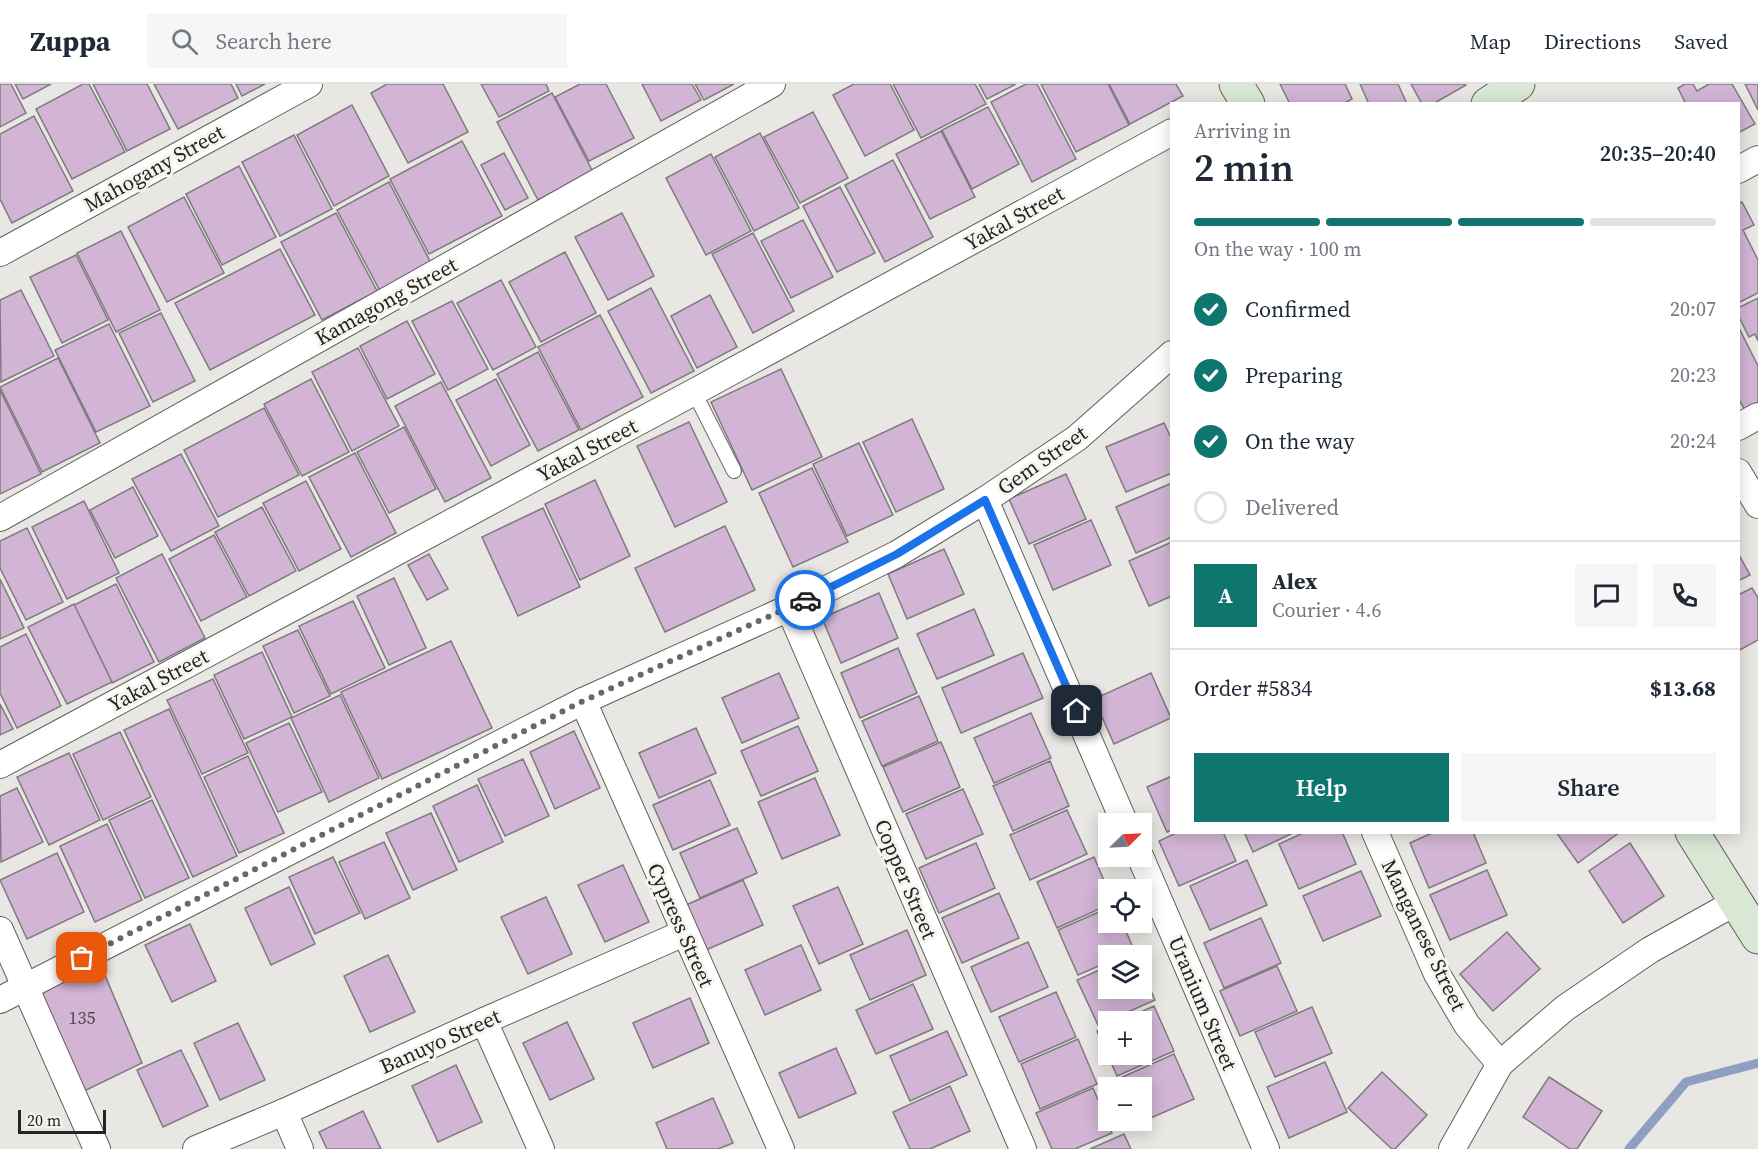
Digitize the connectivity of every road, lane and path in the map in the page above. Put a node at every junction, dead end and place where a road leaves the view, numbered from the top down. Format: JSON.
{"nodes":[{"id":1,"x":309,"y":84,"type":"edge"},
{"id":2,"x":772,"y":84,"type":"edge"},
{"id":3,"x":1170,"y":133,"type":"edge"},
{"id":4,"x":1758,"y":159,"type":"edge"},
{"id":5,"x":1740,"y":169,"type":"edge"},
{"id":6,"x":0,"y":253,"type":"edge"},
{"id":7,"x":1169,"y":364,"type":"edge"},
{"id":8,"x":694,"y":392,"type":"junction"},
{"id":9,"x":1758,"y":416,"type":"edge"},
{"id":10,"x":1740,"y":426,"type":"edge"},
{"id":11,"x":734,"y":471,"type":"dead end"},
{"id":12,"x":1740,"y":475,"type":"edge"},
{"id":13,"x":985,"y":500,"type":"junction"},
{"id":14,"x":1758,"y":505,"type":"edge"},
{"id":15,"x":0,"y":518,"type":"edge"},
{"id":16,"x":789,"y":608,"type":"junction"},
{"id":17,"x":583,"y":701,"type":"junction"},
{"id":18,"x":0,"y":765,"type":"edge"},
{"id":19,"x":1120,"y":813,"type":"edge"},
{"id":20,"x":1376,"y":834,"type":"edge"},
{"id":21,"x":1694,"y":834,"type":"edge"},
{"id":22,"x":1145,"y":867,"type":"edge"},
{"id":23,"x":1747,"y":896,"type":"edge"},
{"id":24,"x":0,"y":930,"type":"edge"},
{"id":25,"x":684,"y":933,"type":"junction"},
{"id":26,"x":1758,"y":937,"type":"edge"},
{"id":27,"x":24,"y":987,"type":"junction"},
{"id":28,"x":0,"y":1000,"type":"edge"},
{"id":29,"x":484,"y":1021,"type":"junction"},
{"id":30,"x":1500,"y":1064,"type":"junction"},
{"id":31,"x":284,"y":1112,"type":"junction"},
{"id":32,"x":97,"y":1149,"type":"edge"},
{"id":33,"x":196,"y":1149,"type":"edge"},
{"id":34,"x":300,"y":1149,"type":"edge"},
{"id":35,"x":541,"y":1149,"type":"edge"},
{"id":36,"x":781,"y":1149,"type":"edge"},
{"id":37,"x":1023,"y":1149,"type":"edge"},
{"id":38,"x":1266,"y":1149,"type":"edge"},
{"id":39,"x":1452,"y":1149,"type":"edge"}],
"edges":[{"from":1,"to":6,"type":"street","name":"Mahogany Street"},
{"from":2,"to":15,"type":"street","name":"Kamagong Street"},
{"from":3,"to":8,"type":"street","name":"Yakal Street"},
{"from":4,"to":5,"type":"street"},
{"from":7,"to":13,"type":"street","name":"Gem Street"},
{"from":8,"to":11,"type":"lane"},
{"from":8,"to":18,"type":"street","name":"Yakal Street"},
{"from":9,"to":10,"type":"street"},
{"from":12,"to":14,"type":"street"},
{"from":13,"to":16,"type":"street","name":"Gem Street"},
{"from":13,"to":19,"type":"street"},
{"from":16,"to":17,"type":"street","name":"Gem Street"},
{"from":16,"to":37,"type":"street","name":"Copper Street"},
{"from":17,"to":25,"type":"street","name":"Cypress Street"},
{"from":17,"to":27,"type":"street","name":"Gem Street"},
{"from":20,"to":30,"type":"street","name":"Manganese Street"},
{"from":21,"to":23,"type":"street"},
{"from":22,"to":38,"type":"street","name":"Uranium Street"},
{"from":23,"to":26,"type":"street"},
{"from":23,"to":30,"type":"street"},
{"from":24,"to":27,"type":"street"},
{"from":25,"to":29,"type":"street","name":"Banuyo Street"},
{"from":25,"to":36,"type":"street","name":"Cypress Street"},
{"from":27,"to":28,"type":"street","name":"Gem Street"},
{"from":27,"to":32,"type":"street"},
{"from":29,"to":31,"type":"street","name":"Banuyo Street"},
{"from":29,"to":35,"type":"street"},
{"from":30,"to":39,"type":"street"},
{"from":31,"to":33,"type":"street","name":"Banuyo Street"},
{"from":31,"to":34,"type":"street"}]}
